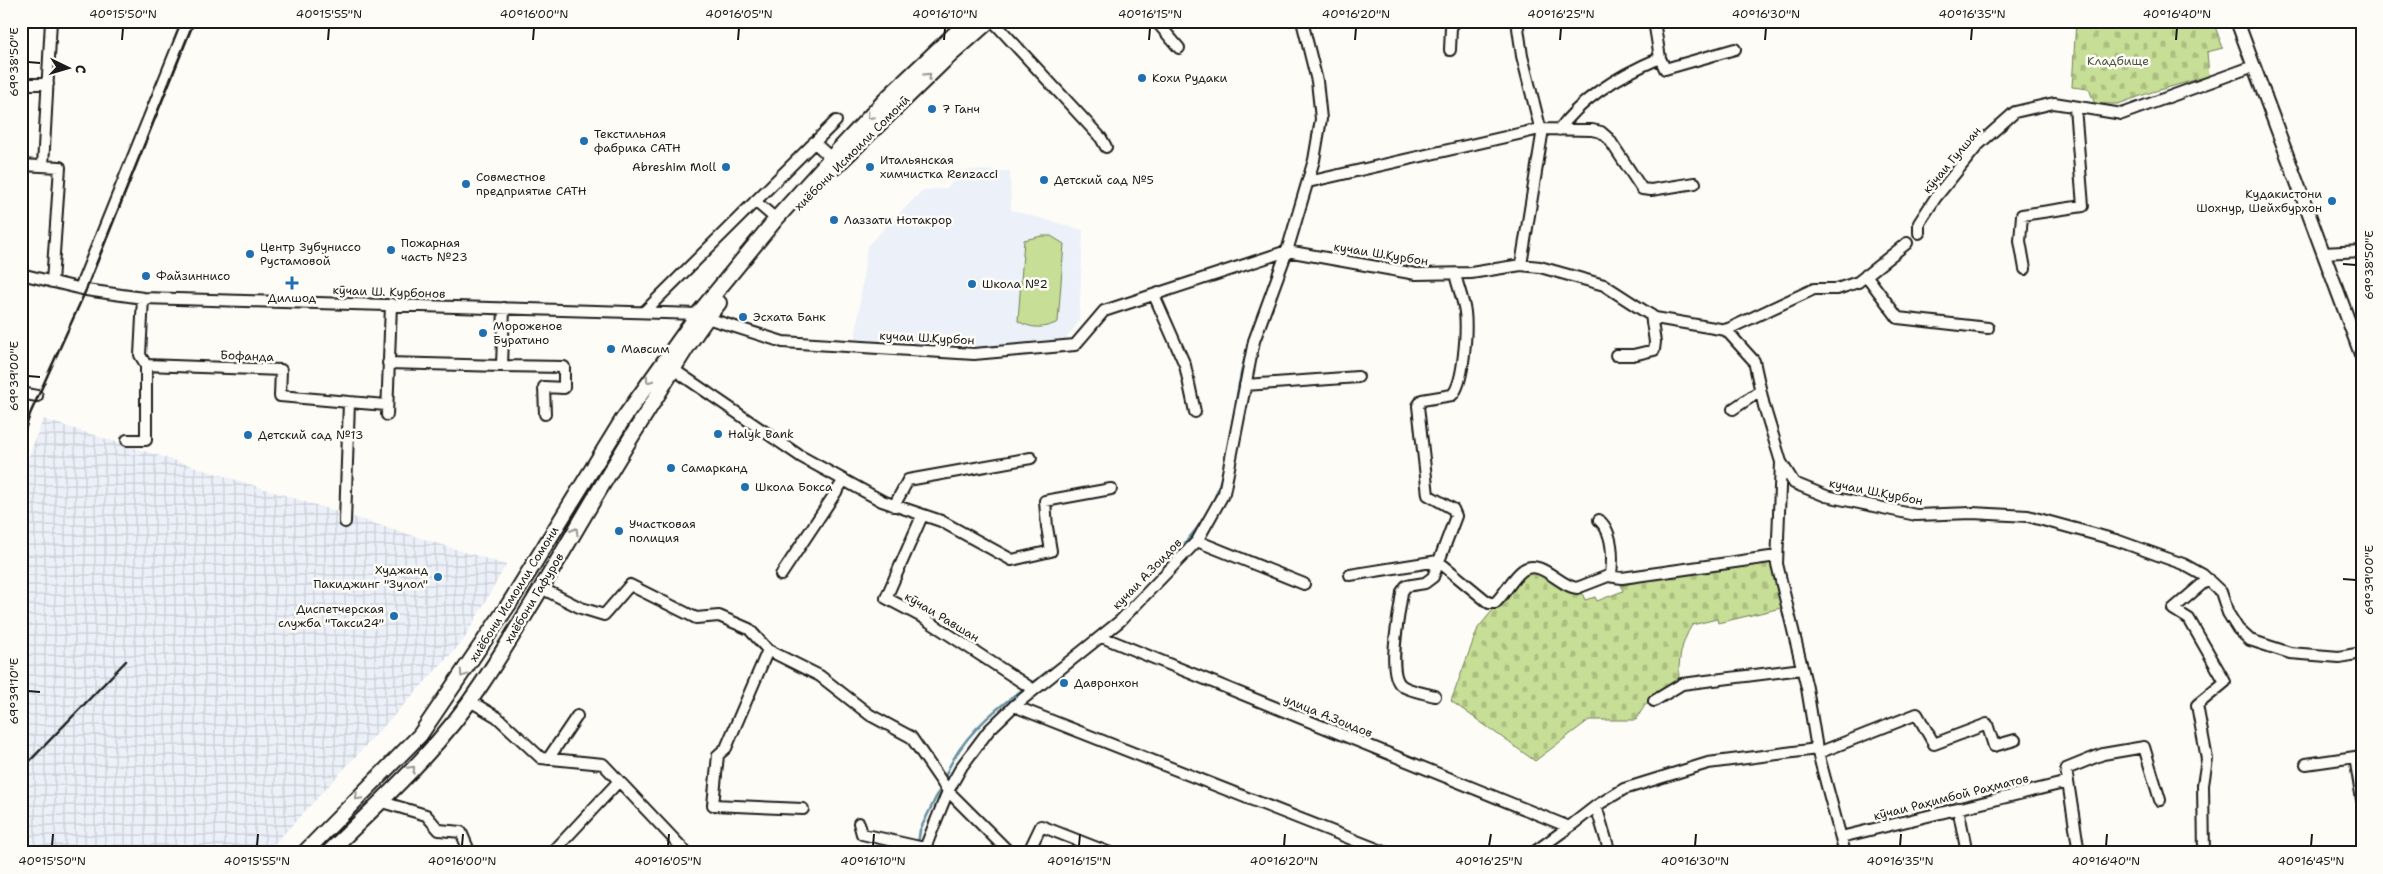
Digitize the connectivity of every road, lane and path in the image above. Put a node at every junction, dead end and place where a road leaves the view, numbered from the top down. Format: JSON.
{"nodes":[{"id":1,"x":51,"y":21,"type":"edge"},
{"id":2,"x":188,"y":21,"type":"edge"},
{"id":3,"x":968,"y":21,"type":"edge"},
{"id":4,"x":989,"y":21,"type":"edge"},
{"id":5,"x":993,"y":21,"type":"edge"},
{"id":6,"x":1156,"y":21,"type":"edge"},
{"id":7,"x":1302,"y":21,"type":"edge"},
{"id":8,"x":1456,"y":21,"type":"edge"},
{"id":9,"x":1516,"y":21,"type":"edge"},
{"id":10,"x":1654,"y":21,"type":"edge"},
{"id":11,"x":2237,"y":21,"type":"edge"},
{"id":12,"x":1179,"y":48,"type":"dead end"},
{"id":13,"x":1735,"y":49,"type":"dead end"},
{"id":14,"x":1450,"y":50,"type":"dead end"},
{"id":15,"x":1660,"y":58,"type":"junction"},
{"id":16,"x":2254,"y":66,"type":"junction"},
{"id":17,"x":21,"y":84,"type":"edge"},
{"id":18,"x":48,"y":84,"type":"junction"},
{"id":19,"x":2076,"y":107,"type":"junction"},
{"id":20,"x":836,"y":121,"type":"dead end"},
{"id":21,"x":1540,"y":129,"type":"junction"},
{"id":22,"x":1559,"y":130,"type":"junction"},
{"id":23,"x":814,"y":142,"type":"junction"},
{"id":24,"x":1106,"y":147,"type":"dead end"},
{"id":25,"x":831,"y":158,"type":"junction"},
{"id":26,"x":21,"y":165,"type":"edge"},
{"id":27,"x":43,"y":166,"type":"junction"},
{"id":28,"x":1308,"y":182,"type":"junction"},
{"id":29,"x":1695,"y":183,"type":"dead end"},
{"id":30,"x":755,"y":201,"type":"junction"},
{"id":31,"x":776,"y":219,"type":"junction"},
{"id":32,"x":1919,"y":233,"type":"dead end"},
{"id":33,"x":1907,"y":243,"type":"dead end"},
{"id":34,"x":1287,"y":251,"type":"junction"},
{"id":35,"x":2362,"y":251,"type":"edge"},
{"id":36,"x":2323,"y":253,"type":"junction"},
{"id":37,"x":1521,"y":265,"type":"junction"},
{"id":38,"x":2025,"y":269,"type":"dead end"},
{"id":39,"x":21,"y":274,"type":"edge"},
{"id":40,"x":1455,"y":274,"type":"junction"},
{"id":41,"x":1866,"y":275,"type":"junction"},
{"id":42,"x":52,"y":282,"type":"junction"},
{"id":43,"x":80,"y":288,"type":"junction"},
{"id":44,"x":1154,"y":295,"type":"junction"},
{"id":45,"x":143,"y":298,"type":"junction"},
{"id":46,"x":391,"y":304,"type":"junction"},
{"id":47,"x":504,"y":308,"type":"junction"},
{"id":48,"x":644,"y":312,"type":"junction"},
{"id":49,"x":1651,"y":314,"type":"junction"},
{"id":50,"x":703,"y":316,"type":"junction"},
{"id":51,"x":1988,"y":328,"type":"dead end"},
{"id":52,"x":1726,"y":330,"type":"junction"},
{"id":53,"x":1616,"y":354,"type":"dead end"},
{"id":54,"x":2362,"y":357,"type":"edge"},
{"id":55,"x":388,"y":363,"type":"junction"},
{"id":56,"x":146,"y":365,"type":"junction"},
{"id":57,"x":502,"y":366,"type":"junction"},
{"id":58,"x":673,"y":369,"type":"junction"},
{"id":59,"x":1358,"y":377,"type":"dead end"},
{"id":60,"x":1245,"y":385,"type":"junction"},
{"id":61,"x":1760,"y":391,"type":"junction"},
{"id":62,"x":21,"y":393,"type":"edge"},
{"id":63,"x":37,"y":396,"type":"dead end"},
{"id":64,"x":349,"y":402,"type":"junction"},
{"id":65,"x":1733,"y":409,"type":"dead end"},
{"id":66,"x":1195,"y":412,"type":"dead end"},
{"id":67,"x":545,"y":414,"type":"dead end"},
{"id":68,"x":127,"y":440,"type":"dead end"},
{"id":69,"x":1031,"y":458,"type":"dead end"},
{"id":70,"x":1781,"y":462,"type":"junction"},
{"id":71,"x":844,"y":480,"type":"junction"},
{"id":72,"x":1111,"y":489,"type":"dead end"},
{"id":73,"x":894,"y":506,"type":"junction"},
{"id":74,"x":922,"y":516,"type":"junction"},
{"id":75,"x":1599,"y":520,"type":"dead end"},
{"id":76,"x":345,"y":522,"type":"dead end"},
{"id":77,"x":1196,"y":541,"type":"junction"},
{"id":78,"x":1777,"y":556,"type":"junction"},
{"id":79,"x":1438,"y":561,"type":"junction"},
{"id":80,"x":781,"y":575,"type":"dead end"},
{"id":81,"x":1350,"y":575,"type":"dead end"},
{"id":82,"x":1612,"y":575,"type":"junction"},
{"id":83,"x":2208,"y":579,"type":"junction"},
{"id":84,"x":1304,"y":584,"type":"dead end"},
{"id":85,"x":541,"y":588,"type":"junction"},
{"id":86,"x":509,"y":604,"type":"junction"},
{"id":87,"x":525,"y":615,"type":"junction"},
{"id":88,"x":1102,"y":637,"type":"junction"},
{"id":89,"x":768,"y":650,"type":"junction"},
{"id":90,"x":2362,"y":653,"type":"edge"},
{"id":91,"x":1802,"y":668,"type":"junction"},
{"id":92,"x":1030,"y":687,"type":"junction"},
{"id":93,"x":1435,"y":696,"type":"dead end"},
{"id":94,"x":470,"y":701,"type":"junction"},
{"id":95,"x":1654,"y":701,"type":"dead end"},
{"id":96,"x":1014,"y":706,"type":"junction"},
{"id":97,"x":577,"y":716,"type":"dead end"},
{"id":98,"x":2015,"y":740,"type":"dead end"},
{"id":99,"x":1818,"y":751,"type":"junction"},
{"id":100,"x":545,"y":758,"type":"junction"},
{"id":101,"x":2306,"y":764,"type":"dead end"},
{"id":102,"x":619,"y":781,"type":"junction"},
{"id":103,"x":2068,"y":782,"type":"junction"},
{"id":104,"x":944,"y":786,"type":"junction"},
{"id":105,"x":2160,"y":800,"type":"dead end"},
{"id":106,"x":2362,"y":800,"type":"edge"},
{"id":107,"x":382,"y":802,"type":"junction"},
{"id":108,"x":1596,"y":806,"type":"junction"},
{"id":109,"x":1958,"y":808,"type":"junction"},
{"id":110,"x":803,"y":809,"type":"dead end"},
{"id":111,"x":859,"y":823,"type":"dead end"},
{"id":112,"x":1569,"y":827,"type":"junction"},
{"id":113,"x":1841,"y":836,"type":"junction"},
{"id":114,"x":1007,"y":849,"type":"edge"},
{"id":115,"x":923,"y":850,"type":"edge"},
{"id":116,"x":304,"y":853,"type":"edge"},
{"id":117,"x":328,"y":853,"type":"edge"},
{"id":118,"x":470,"y":853,"type":"edge"},
{"id":119,"x":552,"y":853,"type":"edge"},
{"id":120,"x":687,"y":853,"type":"edge"},
{"id":121,"x":1026,"y":853,"type":"edge"},
{"id":122,"x":1110,"y":853,"type":"edge"},
{"id":123,"x":1387,"y":853,"type":"edge"},
{"id":124,"x":1533,"y":853,"type":"edge"},
{"id":125,"x":1610,"y":853,"type":"edge"},
{"id":126,"x":1845,"y":853,"type":"edge"},
{"id":127,"x":1967,"y":853,"type":"edge"},
{"id":128,"x":2079,"y":853,"type":"edge"},
{"id":129,"x":2204,"y":853,"type":"edge"}],
"edges":[{"from":1,"to":18,"type":"street"},
{"from":2,"to":43,"type":"street"},
{"from":3,"to":25,"type":"highway","name":"хиёбони Исмоили Сомонӣ","one_way":true},
{"from":50,"to":4,"type":"highway","name":"хиёбони Исмоили Сомонӣ","one_way":true},
{"from":5,"to":24,"type":"street"},
{"from":6,"to":12,"type":"street"},
{"from":7,"to":28,"type":"street","name":"кучаи А.Зоидов"},
{"from":8,"to":14,"type":"street"},
{"from":9,"to":21,"type":"street"},
{"from":10,"to":15,"type":"street"},
{"from":11,"to":16,"type":"main road"},
{"from":13,"to":15,"type":"street"},
{"from":15,"to":22,"type":"street"},
{"from":16,"to":19,"type":"street","name":"кӯчаи Гулшан"},
{"from":16,"to":36,"type":"main road"},
{"from":17,"to":18,"type":"street"},
{"from":18,"to":27,"type":"street"},
{"from":19,"to":32,"type":"street","name":"кӯчаи Гулшан"},
{"from":19,"to":38,"type":"street"},
{"from":20,"to":23,"type":"street"},
{"from":21,"to":22,"type":"street"},
{"from":21,"to":28,"type":"street"},
{"from":21,"to":37,"type":"street"},
{"from":22,"to":29,"type":"street"},
{"from":23,"to":25,"type":"street"},
{"from":23,"to":30,"type":"street"},
{"from":25,"to":31,"type":"highway","name":"хиёбони Исмоили Сомонӣ"},
{"from":26,"to":27,"type":"street"},
{"from":27,"to":42,"type":"street"},
{"from":28,"to":34,"type":"street","name":"кучаи А.Зоидов"},
{"from":30,"to":31,"type":"street"},
{"from":30,"to":48,"type":"street"},
{"from":31,"to":50,"type":"highway","name":"хиёбони Исмоили Сомонӣ"},
{"from":33,"to":41,"type":"street"},
{"from":34,"to":40,"type":"street","name":"кучаи Ш.Қурбон"},
{"from":34,"to":44,"type":"street","name":"кучаи Ш.Қурбон"},
{"from":34,"to":60,"type":"street","name":"кучаи А.Зоидов"},
{"from":35,"to":36,"type":"street"},
{"from":36,"to":54,"type":"main road"},
{"from":37,"to":40,"type":"street","name":"кучаи Ш.Қурбон"},
{"from":37,"to":49,"type":"street","name":"кучаи Ш.Қурбон"},
{"from":39,"to":42,"type":"street","name":"кӯчаи Ш. Курбонов"},
{"from":40,"to":79,"type":"street"},
{"from":41,"to":51,"type":"street"},
{"from":41,"to":52,"type":"street"},
{"from":42,"to":43,"type":"street","name":"кӯчаи Ш. Курбонов"},
{"from":43,"to":45,"type":"street","name":"кӯчаи Ш. Курбонов"},
{"from":44,"to":50,"type":"street","name":"кучаи Ш.Қурбон"},
{"from":44,"to":66,"type":"street"},
{"from":45,"to":46,"type":"street","name":"кӯчаи Ш. Курбонов"},
{"from":45,"to":56,"type":"street"},
{"from":46,"to":47,"type":"street","name":"кӯчаи Ш. Курбонов"},
{"from":46,"to":55,"type":"street","name":"Бофанда"},
{"from":47,"to":48,"type":"street","name":"кӯчаи Ш. Курбонов"},
{"from":47,"to":57,"type":"street"},
{"from":48,"to":50,"type":"street","name":"кӯчаи Ш. Курбонов"},
{"from":49,"to":52,"type":"street","name":"кучаи Ш.Қурбон"},
{"from":49,"to":53,"type":"street"},
{"from":50,"to":58,"type":"highway","name":"хиёбони Гафуров"},
{"from":50,"to":86,"type":"highway","name":"хиёбони Исмоили Сомони","one_way":true},
{"from":52,"to":61,"type":"street","name":"кучаи Ш.Қурбон"},
{"from":55,"to":57,"type":"street"},
{"from":55,"to":64,"type":"street","name":"Бофанда"},
{"from":56,"to":64,"type":"street","name":"Бофанда"},
{"from":56,"to":68,"type":"street"},
{"from":57,"to":67,"type":"street"},
{"from":58,"to":71,"type":"street"},
{"from":85,"to":58,"type":"highway","name":"хиёбони Гафуров","one_way":true},
{"from":59,"to":60,"type":"street"},
{"from":60,"to":77,"type":"street","name":"кучаи А.Зоидов"},
{"from":61,"to":65,"type":"street"},
{"from":61,"to":70,"type":"street","name":"кучаи Ш.Қурбон"},
{"from":62,"to":63,"type":"street"},
{"from":64,"to":76,"type":"street"},
{"from":69,"to":73,"type":"street"},
{"from":70,"to":78,"type":"street"},
{"from":70,"to":83,"type":"street","name":"кучаи Ш.Қурбон"},
{"from":71,"to":73,"type":"street"},
{"from":71,"to":80,"type":"street"},
{"from":72,"to":74,"type":"street"},
{"from":73,"to":74,"type":"street"},
{"from":74,"to":92,"type":"street","name":"кӯчаи Равшан"},
{"from":75,"to":82,"type":"street"},
{"from":77,"to":84,"type":"street"},
{"from":77,"to":88,"type":"street","name":"кучаи А.Зоидов"},
{"from":78,"to":82,"type":"street"},
{"from":78,"to":91,"type":"street"},
{"from":79,"to":81,"type":"street"},
{"from":79,"to":82,"type":"street"},
{"from":79,"to":93,"type":"street"},
{"from":83,"to":90,"type":"street","name":"кучаи Ш.Қурбон"},
{"from":83,"to":129,"type":"street"},
{"from":85,"to":87,"type":"highway","name":"хиёбони Гафуров"},
{"from":85,"to":89,"type":"street"},
{"from":86,"to":87,"type":"highway"},
{"from":86,"to":116,"type":"highway","name":"хиёбони Исмоили Сомони","one_way":true},
{"from":87,"to":94,"type":"highway","name":"хиёбони Гафуров"},
{"from":88,"to":92,"type":"street","name":"кучаи А.Зоидов"},
{"from":88,"to":112,"type":"street","name":"улица А.Зоидов"},
{"from":89,"to":104,"type":"street"},
{"from":89,"to":110,"type":"street"},
{"from":91,"to":95,"type":"street"},
{"from":91,"to":99,"type":"street"},
{"from":92,"to":96,"type":"street","name":"кучаи А.Зоидов"},
{"from":94,"to":100,"type":"street"},
{"from":107,"to":94,"type":"highway","name":"хиёбони Гафуров","one_way":true},
{"from":96,"to":104,"type":"street","name":"кучаи А.Зоидов"},
{"from":96,"to":123,"type":"street"},
{"from":97,"to":100,"type":"street"},
{"from":98,"to":99,"type":"street"},
{"from":99,"to":108,"type":"street"},
{"from":99,"to":113,"type":"street"},
{"from":100,"to":102,"type":"street"},
{"from":101,"to":106,"type":"street"},
{"from":102,"to":119,"type":"street"},
{"from":102,"to":120,"type":"street"},
{"from":103,"to":105,"type":"street"},
{"from":103,"to":109,"type":"street","name":"кӯчаи Раҳимбой Раҳматов"},
{"from":103,"to":128,"type":"street"},
{"from":104,"to":114,"type":"street"},
{"from":104,"to":115,"type":"street","name":"кучаи А.Зоидов"},
{"from":107,"to":117,"type":"highway","name":"хиёбони Гафуров"},
{"from":107,"to":118,"type":"street"},
{"from":108,"to":112,"type":"street"},
{"from":108,"to":125,"type":"street"},
{"from":109,"to":113,"type":"street","name":"кӯчаи Раҳимбой Раҳматов"},
{"from":109,"to":127,"type":"street"},
{"from":111,"to":115,"type":"street"},
{"from":112,"to":124,"type":"street"},
{"from":113,"to":126,"type":"street"},
{"from":114,"to":121,"type":"street"},
{"from":121,"to":122,"type":"street"}]}
